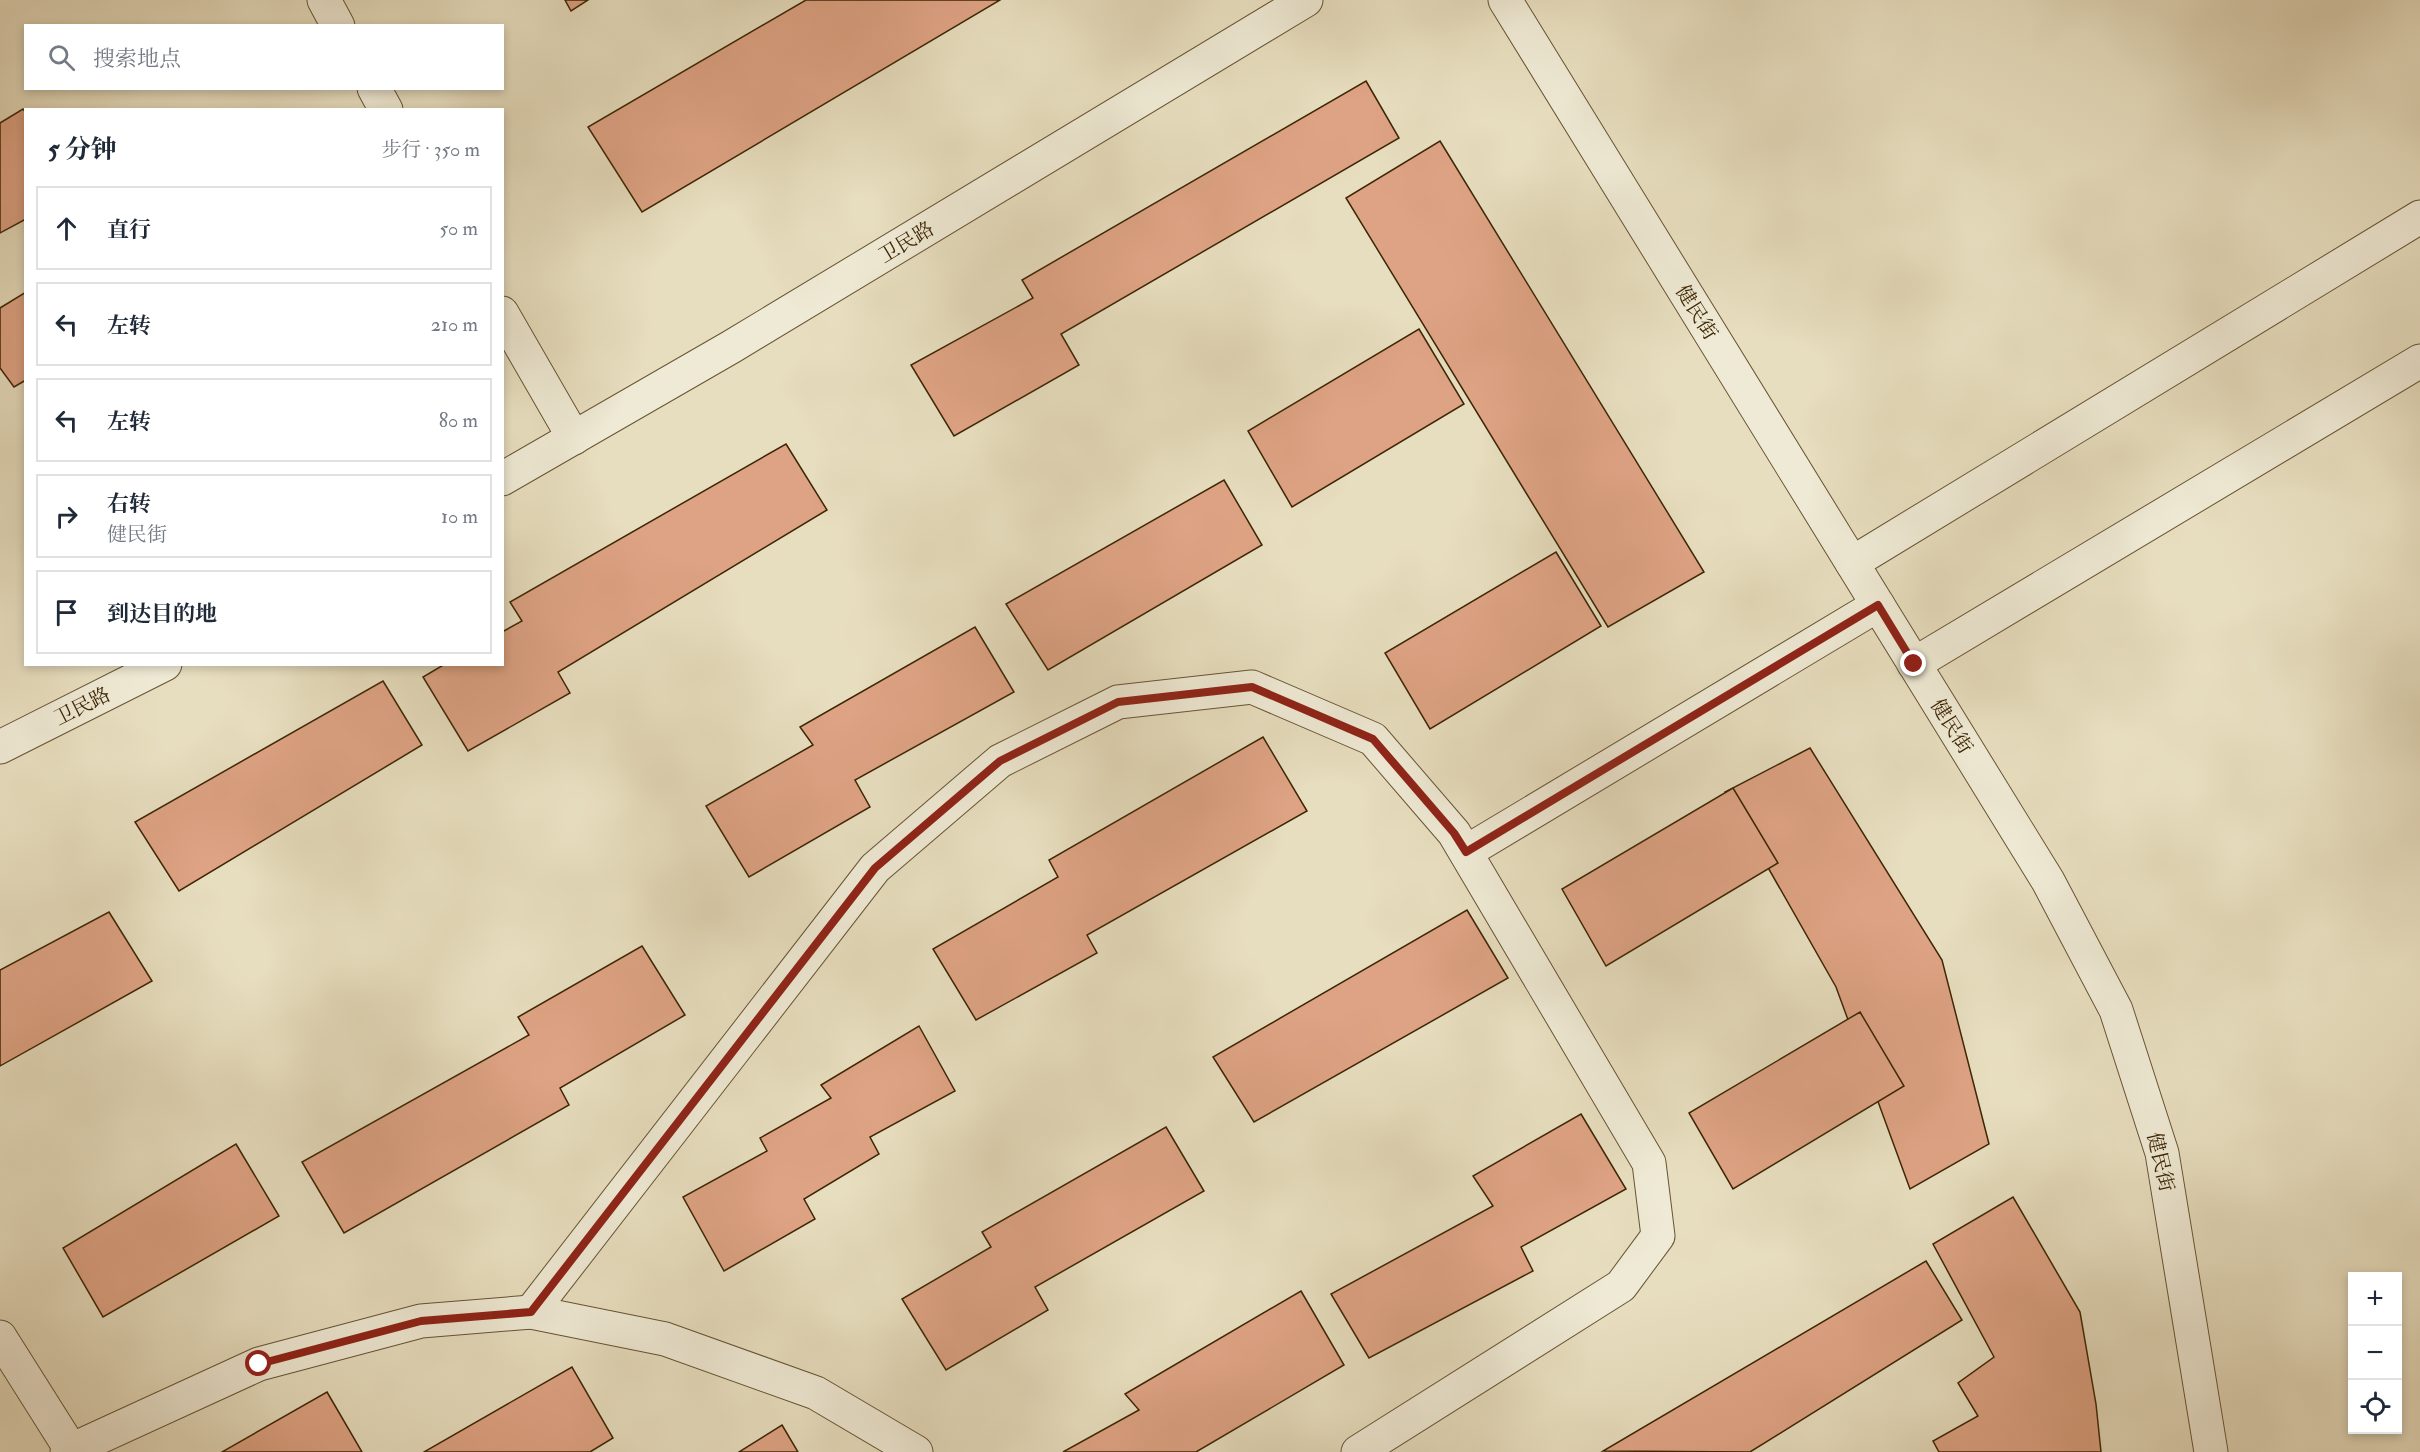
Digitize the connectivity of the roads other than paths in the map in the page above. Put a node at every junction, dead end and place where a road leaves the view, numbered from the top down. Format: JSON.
{"nodes":[{"id":1,"x":324,"y":0,"type":"edge"},
{"id":2,"x":1306,"y":0,"type":"edge"},
{"id":3,"x":1505,"y":0,"type":"edge"},
{"id":4,"x":337,"y":24,"type":"edge"},
{"id":5,"x":375,"y":90,"type":"edge"},
{"id":6,"x":385,"y":108,"type":"edge"},
{"id":7,"x":2420,"y":217,"type":"edge"},
{"id":8,"x":504,"y":316,"type":"edge"},
{"id":9,"x":2420,"y":362,"type":"edge"},
{"id":10,"x":574,"y":438,"type":"junction"},
{"id":11,"x":504,"y":478,"type":"edge"},
{"id":12,"x":1852,"y":563,"type":"junction"},
{"id":13,"x":1878,"y":605,"type":"junction"},
{"id":14,"x":1914,"y":664,"type":"junction"},
{"id":15,"x":161,"y":666,"type":"edge"},
{"id":16,"x":0,"y":747,"type":"edge"},
{"id":17,"x":1466,"y":852,"type":"junction"},
{"id":18,"x":531,"y":1312,"type":"junction"},
{"id":19,"x":0,"y":1337,"type":"edge"},
{"id":20,"x":68,"y":1450,"type":"edge"},
{"id":21,"x":916,"y":1452,"type":"edge"},
{"id":22,"x":1358,"y":1452,"type":"edge"},
{"id":23,"x":2211,"y":1452,"type":"edge"}],
"edges":[{"from":1,"to":4,"type":"street"},
{"from":2,"to":10,"type":"street","name":"卫民路"},
{"from":3,"to":12,"type":"street","name":"健民街"},
{"from":5,"to":6,"type":"street"},
{"from":7,"to":12,"type":"street"},
{"from":8,"to":10,"type":"street"},
{"from":9,"to":14,"type":"street"},
{"from":10,"to":11,"type":"street","name":"卫民路"},
{"from":12,"to":13,"type":"street","name":"健民街"},
{"from":13,"to":14,"type":"street","name":"健民街"},
{"from":13,"to":17,"type":"street"},
{"from":14,"to":23,"type":"street","name":"健民街"},
{"from":15,"to":16,"type":"street","name":"卫民路"},
{"from":17,"to":18,"type":"street"},
{"from":17,"to":22,"type":"street"},
{"from":18,"to":20,"type":"street"},
{"from":18,"to":21,"type":"street"},
{"from":19,"to":20,"type":"street"}]}
